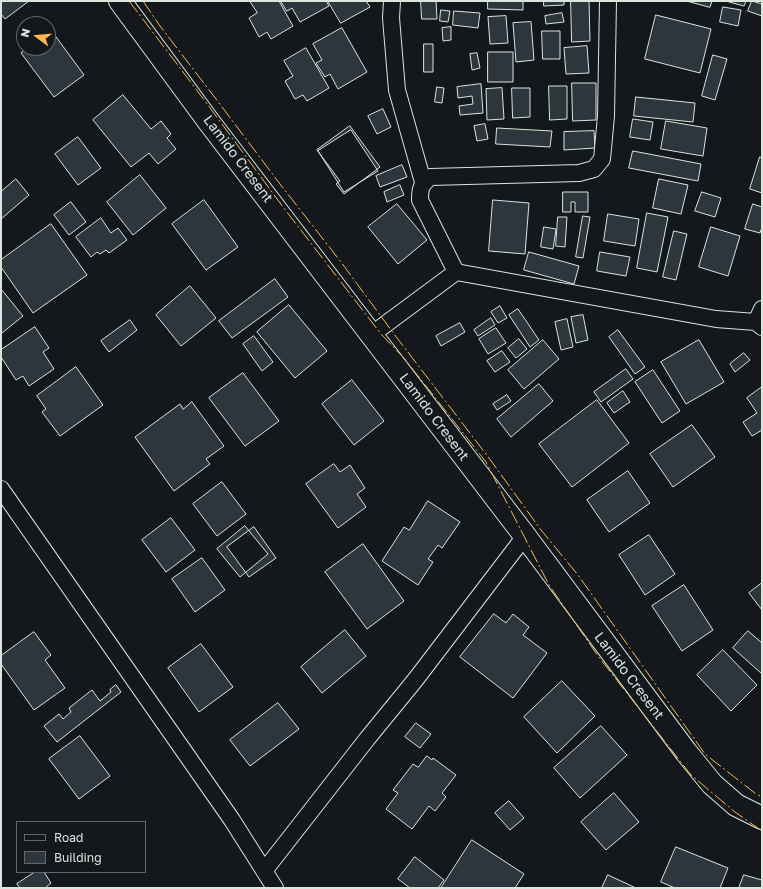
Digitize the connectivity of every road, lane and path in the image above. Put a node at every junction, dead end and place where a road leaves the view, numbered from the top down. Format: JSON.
{"nodes":[{"id":1,"x":120,"y":1,"type":"edge"},
{"id":2,"x":392,"y":1,"type":"edge"},
{"id":3,"x":608,"y":1,"type":"edge"},
{"id":4,"x":424,"y":182,"type":"junction"},
{"id":5,"x":456,"y":272,"type":"junction"},
{"id":6,"x":760,"y":319,"type":"edge"},
{"id":7,"x":371,"y":335,"type":"junction"},
{"id":8,"x":1,"y":489,"type":"edge"},
{"id":9,"x":525,"y":536,"type":"junction"},
{"id":10,"x":762,"y":818,"type":"edge"},
{"id":11,"x":264,"y":871,"type":"junction"},
{"id":12,"x":276,"y":888,"type":"edge"}],
"edges":[{"from":1,"to":7,"type":"street","name":"Lamido Cresent"},
{"from":2,"to":4,"type":"street"},
{"from":3,"to":4,"type":"street"},
{"from":4,"to":5,"type":"street"},
{"from":5,"to":6,"type":"street"},
{"from":5,"to":7,"type":"street"},
{"from":7,"to":9,"type":"street","name":"Lamido Cresent"},
{"from":8,"to":11,"type":"street"},
{"from":9,"to":10,"type":"street","name":"Lamido Cresent"},
{"from":9,"to":11,"type":"street"},
{"from":11,"to":12,"type":"street"}]}
